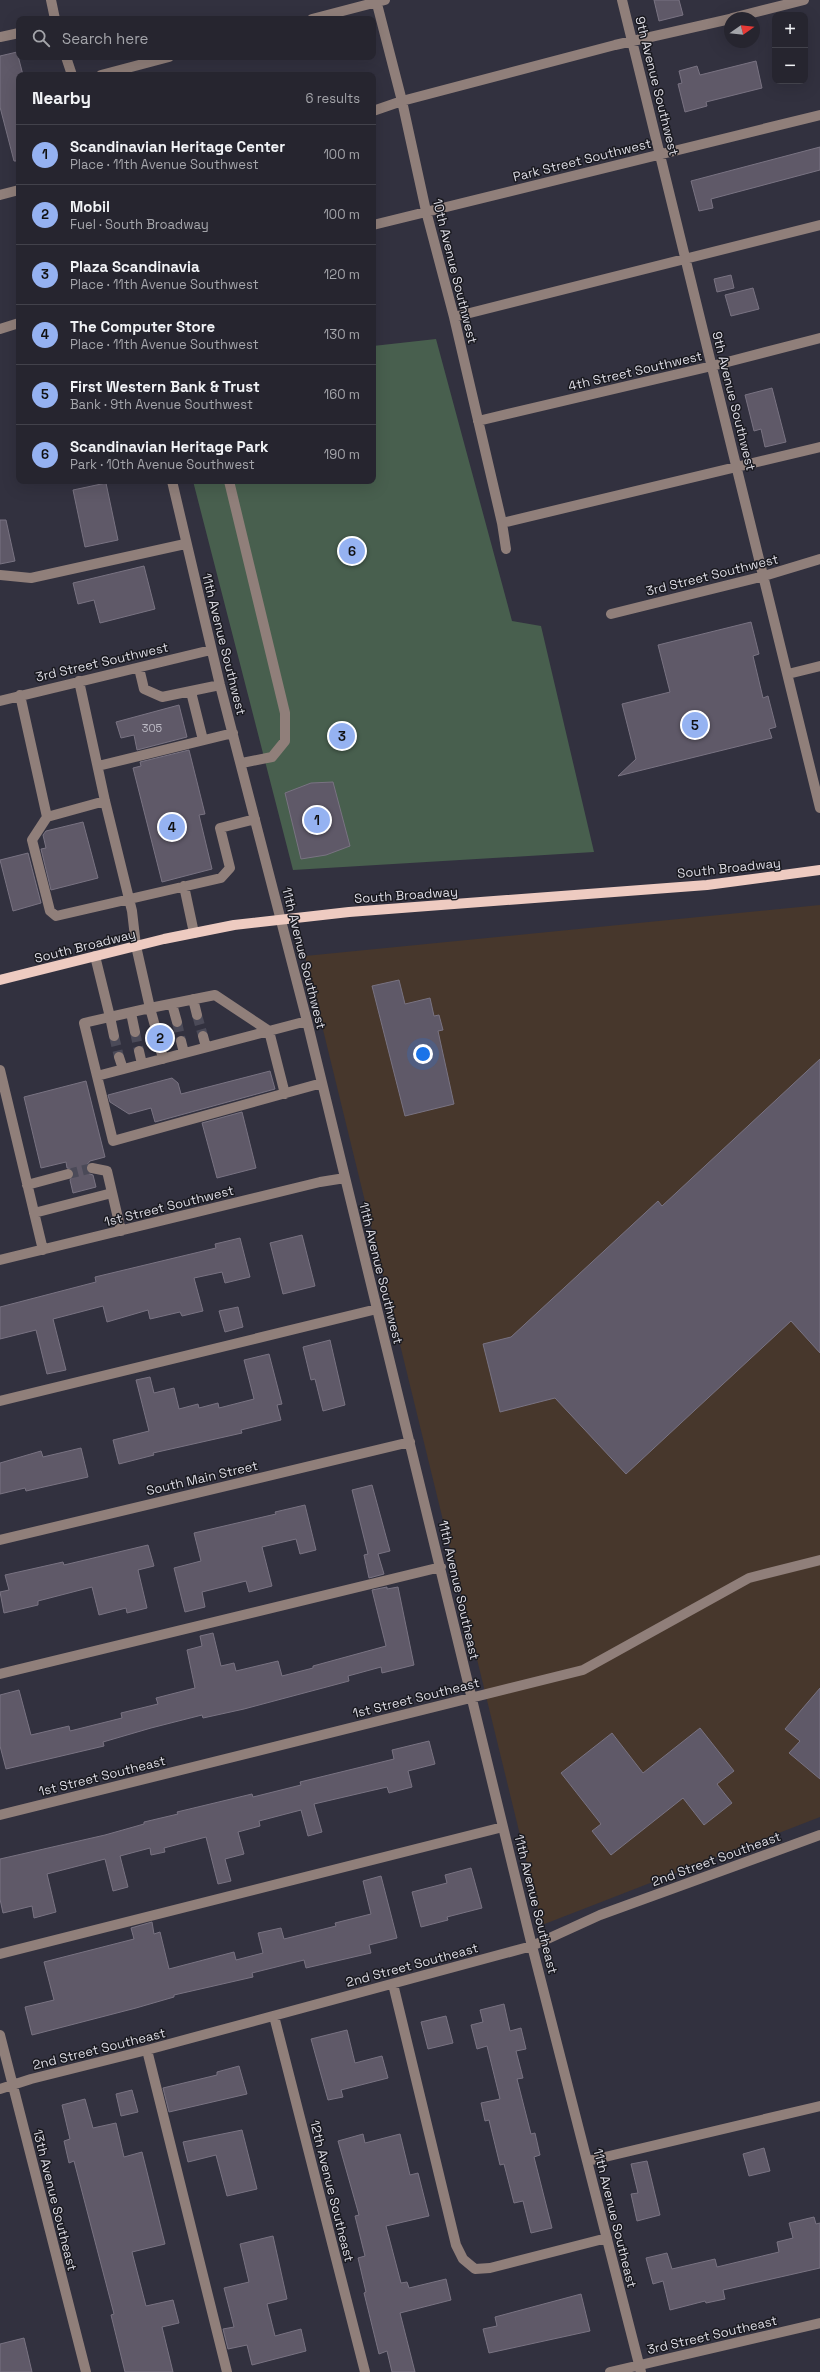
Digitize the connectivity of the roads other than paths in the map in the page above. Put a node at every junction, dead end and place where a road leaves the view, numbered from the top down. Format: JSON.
{"nodes":[{"id":1,"x":51,"y":0,"type":"edge"},
{"id":2,"x":622,"y":0,"type":"edge"},
{"id":3,"x":804,"y":0,"type":"edge"},
{"id":4,"x":379,"y":1,"type":"edge"},
{"id":5,"x":755,"y":12,"type":"edge"},
{"id":6,"x":54,"y":16,"type":"edge"},
{"id":7,"x":323,"y":16,"type":"edge"},
{"id":8,"x":724,"y":20,"type":"edge"},
{"id":9,"x":16,"y":34,"type":"edge"},
{"id":10,"x":0,"y":37,"type":"edge"},
{"id":11,"x":633,"y":42,"type":"junction"},
{"id":12,"x":67,"y":60,"type":"edge"},
{"id":13,"x":158,"y":60,"type":"edge"},
{"id":14,"x":71,"y":72,"type":"edge"},
{"id":15,"x":112,"y":72,"type":"edge"},
{"id":16,"x":402,"y":101,"type":"junction"},
{"id":17,"x":376,"y":110,"type":"edge"},
{"id":18,"x":820,"y":115,"type":"edge"},
{"id":19,"x":661,"y":154,"type":"junction"},
{"id":20,"x":16,"y":191,"type":"edge"},
{"id":21,"x":0,"y":195,"type":"edge"},
{"id":22,"x":426,"y":211,"type":"junction"},
{"id":23,"x":376,"y":224,"type":"edge"},
{"id":24,"x":820,"y":225,"type":"edge"},
{"id":25,"x":686,"y":258,"type":"junction"},
{"id":26,"x":454,"y":317,"type":"junction"},
{"id":27,"x":16,"y":324,"type":"edge"},
{"id":28,"x":0,"y":329,"type":"edge"},
{"id":29,"x":820,"y":338,"type":"edge"},
{"id":30,"x":712,"y":366,"type":"junction"},
{"id":31,"x":478,"y":421,"type":"junction"},
{"id":32,"x":820,"y":447,"type":"edge"},
{"id":33,"x":737,"y":468,"type":"junction"},
{"id":34,"x":173,"y":484,"type":"edge"},
{"id":35,"x":230,"y":484,"type":"edge"},
{"id":36,"x":502,"y":524,"type":"junction"},
{"id":37,"x":185,"y":544,"type":"junction"},
{"id":38,"x":506,"y":549,"type":"dead end"},
{"id":39,"x":820,"y":560,"type":"edge"},
{"id":40,"x":0,"y":575,"type":"edge"},
{"id":41,"x":764,"y":576,"type":"junction"},
{"id":42,"x":611,"y":614,"type":"dead end"},
{"id":43,"x":211,"y":650,"type":"junction"},
{"id":44,"x":820,"y":666,"type":"edge"},
{"id":45,"x":139,"y":668,"type":"junction"},
{"id":46,"x":788,"y":674,"type":"junction"},
{"id":47,"x":79,"y":680,"type":"junction"},
{"id":48,"x":220,"y":685,"type":"junction"},
{"id":49,"x":191,"y":692,"type":"junction"},
{"id":50,"x":20,"y":696,"type":"junction"},
{"id":51,"x":0,"y":701,"type":"edge"},
{"id":52,"x":233,"y":733,"type":"junction"},
{"id":53,"x":203,"y":740,"type":"junction"},
{"id":54,"x":242,"y":763,"type":"junction"},
{"id":55,"x":98,"y":766,"type":"junction"},
{"id":56,"x":105,"y":801,"type":"junction"},
{"id":57,"x":820,"y":808,"type":"edge"},
{"id":58,"x":47,"y":817,"type":"junction"},
{"id":59,"x":255,"y":819,"type":"junction"},
{"id":60,"x":820,"y":870,"type":"edge"},
{"id":61,"x":184,"y":886,"type":"junction"},
{"id":62,"x":129,"y":900,"type":"junction"},
{"id":63,"x":281,"y":920,"type":"junction"},
{"id":64,"x":194,"y":933,"type":"junction"},
{"id":65,"x":136,"y":946,"type":"junction"},
{"id":66,"x":95,"y":956,"type":"junction"},
{"id":67,"x":0,"y":980,"type":"edge"},
{"id":68,"x":193,"y":999,"type":"junction"},
{"id":69,"x":172,"y":1004,"type":"junction"},
{"id":70,"x":150,"y":1008,"type":"junction"},
{"id":71,"x":131,"y":1013,"type":"junction"},
{"id":72,"x":197,"y":1015,"type":"tunnel mouth"},
{"id":73,"x":110,"y":1017,"type":"junction"},
{"id":74,"x":176,"y":1022,"type":"tunnel mouth"},
{"id":75,"x":307,"y":1022,"type":"junction"},
{"id":76,"x":155,"y":1026,"type":"tunnel mouth"},
{"id":77,"x":269,"y":1031,"type":"junction"},
{"id":78,"x":135,"y":1032,"type":"tunnel mouth"},
{"id":79,"x":114,"y":1036,"type":"tunnel mouth"},
{"id":80,"x":203,"y":1036,"type":"tunnel mouth"},
{"id":81,"x":181,"y":1041,"type":"tunnel mouth"},
{"id":82,"x":160,"y":1047,"type":"tunnel mouth"},
{"id":83,"x":206,"y":1047,"type":"junction"},
{"id":84,"x":139,"y":1051,"type":"tunnel mouth"},
{"id":85,"x":184,"y":1053,"type":"junction"},
{"id":86,"x":119,"y":1057,"type":"tunnel mouth"},
{"id":87,"x":163,"y":1059,"type":"junction"},
{"id":88,"x":142,"y":1064,"type":"junction"},
{"id":89,"x":0,"y":1070,"type":"edge"},
{"id":90,"x":122,"y":1070,"type":"junction"},
{"id":91,"x":97,"y":1076,"type":"junction"},
{"id":92,"x":322,"y":1083,"type":"junction"},
{"id":93,"x":285,"y":1094,"type":"junction"},
{"id":94,"x":92,"y":1168,"type":"tunnel mouth"},
{"id":95,"x":68,"y":1174,"type":"tunnel mouth"},
{"id":96,"x":345,"y":1178,"type":"junction"},
{"id":97,"x":27,"y":1185,"type":"junction"},
{"id":98,"x":112,"y":1193,"type":"junction"},
{"id":99,"x":34,"y":1213,"type":"junction"},
{"id":100,"x":121,"y":1231,"type":"junction"},
{"id":101,"x":43,"y":1250,"type":"junction"},
{"id":102,"x":0,"y":1260,"type":"edge"},
{"id":103,"x":377,"y":1309,"type":"junction"},
{"id":104,"x":0,"y":1401,"type":"edge"},
{"id":105,"x":410,"y":1442,"type":"junction"},
{"id":106,"x":0,"y":1540,"type":"edge"},
{"id":107,"x":820,"y":1560,"type":"edge"},
{"id":108,"x":441,"y":1567,"type":"junction"},
{"id":109,"x":0,"y":1674,"type":"edge"},
{"id":110,"x":471,"y":1698,"type":"junction"},
{"id":111,"x":0,"y":1815,"type":"edge"},
{"id":112,"x":503,"y":1827,"type":"junction"},
{"id":113,"x":820,"y":1835,"type":"edge"},
{"id":114,"x":532,"y":1946,"type":"junction"},
{"id":115,"x":0,"y":1954,"type":"edge"},
{"id":116,"x":393,"y":1984,"type":"junction"},
{"id":117,"x":274,"y":2016,"type":"junction"},
{"id":118,"x":0,"y":2035,"type":"edge"},
{"id":119,"x":147,"y":2050,"type":"junction"},
{"id":120,"x":13,"y":2086,"type":"junction"},
{"id":121,"x":0,"y":2090,"type":"edge"},
{"id":122,"x":820,"y":2106,"type":"edge"},
{"id":123,"x":588,"y":2161,"type":"junction"},
{"id":124,"x":607,"y":2238,"type":"junction"},
{"id":125,"x":820,"y":2323,"type":"edge"},
{"id":126,"x":640,"y":2369,"type":"edge"},
{"id":127,"x":86,"y":2372,"type":"edge"},
{"id":128,"x":226,"y":2372,"type":"edge"},
{"id":129,"x":364,"y":2372,"type":"edge"},
{"id":130,"x":610,"y":2372,"type":"edge"}],
"edges":[{"from":1,"to":6,"type":"street"},
{"from":2,"to":11,"type":"street","name":"9th Avenue Southwest"},
{"from":3,"to":5,"type":"street"},
{"from":4,"to":7,"type":"street"},
{"from":4,"to":16,"type":"street","name":"10th Avenue Southwest"},
{"from":8,"to":11,"type":"street"},
{"from":9,"to":10,"type":"street"},
{"from":11,"to":16,"type":"street"},
{"from":11,"to":19,"type":"street","name":"9th Avenue Southwest"},
{"from":12,"to":14,"type":"street"},
{"from":13,"to":15,"type":"street"},
{"from":16,"to":17,"type":"street"},
{"from":16,"to":22,"type":"street","name":"10th Avenue Southwest"},
{"from":18,"to":19,"type":"street","name":"Park Street Southwest"},
{"from":19,"to":22,"type":"street","name":"Park Street Southwest"},
{"from":19,"to":25,"type":"street","name":"9th Avenue Southwest"},
{"from":20,"to":21,"type":"street"},
{"from":22,"to":23,"type":"street","name":"Park Street Southwest"},
{"from":22,"to":26,"type":"street","name":"10th Avenue Southwest"},
{"from":24,"to":25,"type":"street"},
{"from":25,"to":26,"type":"street"},
{"from":25,"to":30,"type":"street","name":"9th Avenue Southwest"},
{"from":26,"to":31,"type":"street","name":"10th Avenue Southwest"},
{"from":27,"to":28,"type":"street"},
{"from":29,"to":30,"type":"street","name":"4th Street Southwest"},
{"from":30,"to":31,"type":"street","name":"4th Street Southwest"},
{"from":30,"to":33,"type":"street","name":"9th Avenue Southwest"},
{"from":31,"to":36,"type":"street","name":"10th Avenue Southwest"},
{"from":32,"to":33,"type":"street"},
{"from":33,"to":36,"type":"street"},
{"from":33,"to":41,"type":"street","name":"9th Avenue Southwest"},
{"from":34,"to":37,"type":"street","name":"11th Avenue Southwest"},
{"from":35,"to":54,"type":"street"},
{"from":36,"to":38,"type":"street","name":"10th Avenue Southwest"},
{"from":37,"to":40,"type":"street"},
{"from":37,"to":43,"type":"street","name":"11th Avenue Southwest"},
{"from":39,"to":41,"type":"street","name":"3rd Street Southwest"},
{"from":41,"to":42,"type":"street","name":"3rd Street Southwest"},
{"from":41,"to":46,"type":"street","name":"9th Avenue Southwest"},
{"from":43,"to":45,"type":"street","name":"3rd Street Southwest"},
{"from":43,"to":48,"type":"street","name":"11th Avenue Southwest"},
{"from":44,"to":46,"type":"street"},
{"from":45,"to":47,"type":"street","name":"3rd Street Southwest"},
{"from":45,"to":49,"type":"street"},
{"from":46,"to":57,"type":"street","name":"9th Avenue Southwest"},
{"from":47,"to":50,"type":"street","name":"3rd Street Southwest"},
{"from":47,"to":55,"type":"street"},
{"from":48,"to":49,"type":"street"},
{"from":48,"to":52,"type":"street","name":"11th Avenue Southwest"},
{"from":49,"to":53,"type":"street"},
{"from":50,"to":51,"type":"street","name":"3rd Street Southwest"},
{"from":50,"to":58,"type":"street"},
{"from":52,"to":53,"type":"street"},
{"from":52,"to":54,"type":"street","name":"11th Avenue Southwest"},
{"from":53,"to":55,"type":"street"},
{"from":54,"to":59,"type":"street","name":"11th Avenue Southwest"},
{"from":55,"to":56,"type":"street"},
{"from":56,"to":58,"type":"street"},
{"from":56,"to":62,"type":"street"},
{"from":58,"to":62,"type":"street"},
{"from":59,"to":61,"type":"street"},
{"from":59,"to":63,"type":"street","name":"11th Avenue Southwest"},
{"from":60,"to":63,"type":"main road","name":"South Broadway"},
{"from":61,"to":62,"type":"street"},
{"from":61,"to":64,"type":"street"},
{"from":62,"to":65,"type":"street"},
{"from":63,"to":64,"type":"main road","name":"South Broadway"},
{"from":63,"to":75,"type":"street","name":"11th Avenue Southwest"},
{"from":64,"to":65,"type":"main road","name":"South Broadway"},
{"from":65,"to":66,"type":"main road","name":"South Broadway"},
{"from":65,"to":70,"type":"street"},
{"from":66,"to":67,"type":"main road","name":"South Broadway"},
{"from":66,"to":73,"type":"street"},
{"from":68,"to":69,"type":"street"},
{"from":68,"to":72,"type":"street"},
{"from":68,"to":77,"type":"street"},
{"from":69,"to":70,"type":"street"},
{"from":69,"to":74,"type":"street"},
{"from":70,"to":71,"type":"street"},
{"from":70,"to":76,"type":"street"},
{"from":71,"to":73,"type":"street"},
{"from":71,"to":78,"type":"street"},
{"from":73,"to":79,"type":"street"},
{"from":73,"to":91,"type":"street"},
{"from":75,"to":77,"type":"street"},
{"from":75,"to":92,"type":"street","name":"11th Avenue Southwest"},
{"from":77,"to":83,"type":"street"},
{"from":77,"to":93,"type":"street"},
{"from":80,"to":83,"type":"street"},
{"from":81,"to":85,"type":"street"},
{"from":82,"to":87,"type":"street"},
{"from":83,"to":85,"type":"street"},
{"from":84,"to":88,"type":"street"},
{"from":85,"to":87,"type":"street"},
{"from":86,"to":90,"type":"street"},
{"from":87,"to":88,"type":"street"},
{"from":88,"to":90,"type":"street"},
{"from":89,"to":97,"type":"street"},
{"from":90,"to":91,"type":"street"},
{"from":91,"to":93,"type":"street"},
{"from":92,"to":93,"type":"street"},
{"from":92,"to":96,"type":"street","name":"11th Avenue Southwest"},
{"from":94,"to":98,"type":"street"},
{"from":95,"to":97,"type":"street"},
{"from":96,"to":100,"type":"street","name":"1st Street Southwest"},
{"from":96,"to":103,"type":"street","name":"11th Avenue Southwest"},
{"from":97,"to":99,"type":"street"},
{"from":98,"to":99,"type":"street"},
{"from":98,"to":100,"type":"street"},
{"from":99,"to":101,"type":"street"},
{"from":100,"to":101,"type":"street","name":"1st Street Southwest"},
{"from":101,"to":102,"type":"street","name":"1st Street Southwest"},
{"from":103,"to":104,"type":"street"},
{"from":103,"to":105,"type":"street","name":"11th Avenue Southwest"},
{"from":105,"to":106,"type":"street","name":"South Main Street"},
{"from":105,"to":108,"type":"street","name":"11th Avenue Southeast"},
{"from":107,"to":110,"type":"street","name":"1st Street Southeast"},
{"from":108,"to":109,"type":"street"},
{"from":108,"to":110,"type":"street","name":"11th Avenue Southeast"},
{"from":110,"to":111,"type":"street","name":"1st Street Southeast"},
{"from":110,"to":112,"type":"street","name":"11th Avenue Southeast"},
{"from":112,"to":114,"type":"street","name":"11th Avenue Southeast"},
{"from":112,"to":115,"type":"street"},
{"from":113,"to":114,"type":"street","name":"2nd Street Southeast"},
{"from":114,"to":116,"type":"street","name":"2nd Street Southeast"},
{"from":114,"to":123,"type":"street","name":"11th Avenue Southeast"},
{"from":116,"to":117,"type":"street","name":"2nd Street Southeast"},
{"from":116,"to":124,"type":"street"},
{"from":117,"to":119,"type":"street","name":"2nd Street Southeast"},
{"from":117,"to":129,"type":"street","name":"12th Avenue Southeast"},
{"from":118,"to":120,"type":"street","name":"13th Avenue Southeast"},
{"from":119,"to":120,"type":"street","name":"2nd Street Southeast"},
{"from":119,"to":128,"type":"street"},
{"from":120,"to":121,"type":"street","name":"2nd Street Southeast"},
{"from":120,"to":127,"type":"street","name":"13th Avenue Southeast"},
{"from":122,"to":123,"type":"street"},
{"from":123,"to":124,"type":"street","name":"11th Avenue Southeast"},
{"from":124,"to":126,"type":"street","name":"11th Avenue Southeast"},
{"from":125,"to":126,"type":"street","name":"3rd Street Southeast"},
{"from":126,"to":130,"type":"street","name":"3rd Street Southeast"}]}
